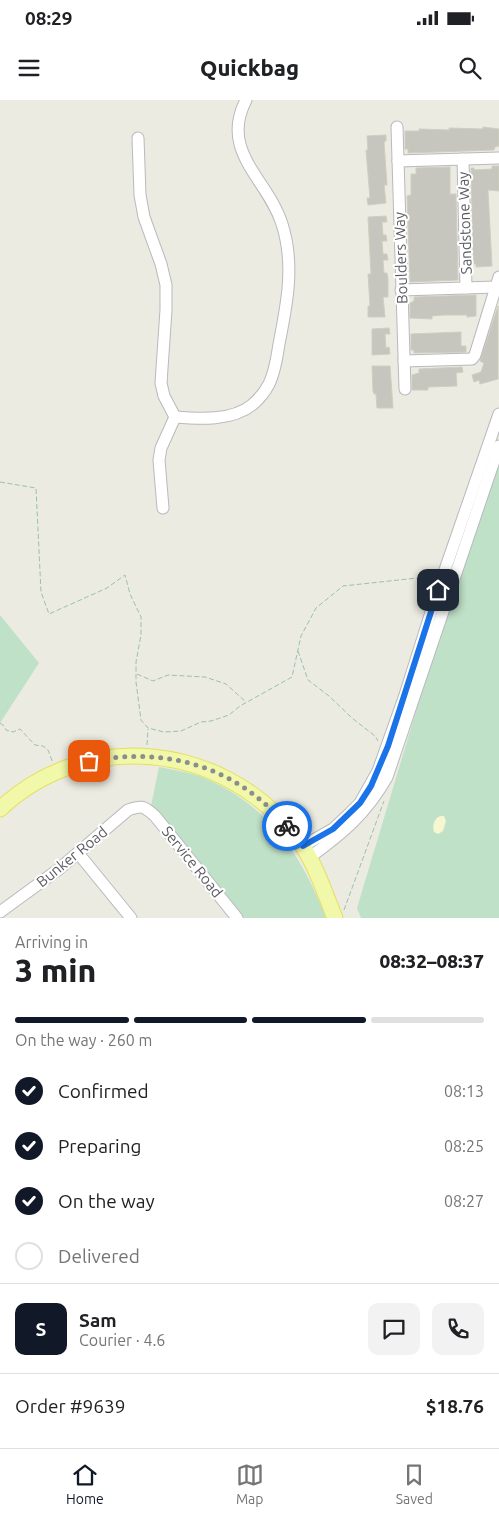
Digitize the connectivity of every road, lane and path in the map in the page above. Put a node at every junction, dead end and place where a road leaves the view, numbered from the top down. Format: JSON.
{"nodes":[{"id":1,"x":246,"y":100,"type":"edge"},
{"id":2,"x":397,"y":126,"type":"dead end"},
{"id":3,"x":138,"y":138,"type":"dead end"},
{"id":4,"x":499,"y":158,"type":"edge"},
{"id":5,"x":463,"y":159,"type":"junction"},
{"id":6,"x":398,"y":161,"type":"junction"},
{"id":7,"x":498,"y":282,"type":"edge"},
{"id":8,"x":466,"y":288,"type":"junction"},
{"id":9,"x":401,"y":290,"type":"junction"},
{"id":10,"x":404,"y":361,"type":"junction"},
{"id":11,"x":405,"y":389,"type":"dead end"},
{"id":12,"x":499,"y":414,"type":"edge"},
{"id":13,"x":175,"y":417,"type":"junction"},
{"id":14,"x":499,"y":446,"type":"edge"},
{"id":15,"x":0,"y":482,"type":"edge"},
{"id":16,"x":163,"y":508,"type":"dead end"},
{"id":17,"x":444,"y":572,"type":"junction"},
{"id":18,"x":298,"y":650,"type":"junction"},
{"id":19,"x":136,"y":673,"type":"junction"},
{"id":20,"x":247,"y":702,"type":"junction"},
{"id":21,"x":0,"y":723,"type":"edge"},
{"id":22,"x":148,"y":728,"type":"junction"},
{"id":23,"x":146,"y":749,"type":"dead end"},
{"id":24,"x":386,"y":753,"type":"junction"},
{"id":25,"x":54,"y":766,"type":"dead end"},
{"id":26,"x":385,"y":799,"type":"dead end"},
{"id":27,"x":145,"y":808,"type":"joint"},
{"id":28,"x":0,"y":809,"type":"edge"},
{"id":29,"x":307,"y":852,"type":"junction"},
{"id":30,"x":78,"y":853,"type":"junction"},
{"id":31,"x":0,"y":912,"type":"edge"},
{"id":32,"x":131,"y":918,"type":"edge"},
{"id":33,"x":237,"y":918,"type":"edge"},
{"id":34,"x":335,"y":918,"type":"edge"},
{"id":35,"x":341,"y":918,"type":"edge"}],
"edges":[{"from":1,"to":13,"type":"street"},
{"from":2,"to":6,"type":"street","name":"Boulders Way"},
{"from":3,"to":13,"type":"street"},
{"from":4,"to":5,"type":"street"},
{"from":5,"to":6,"type":"street"},
{"from":5,"to":8,"type":"street","name":"Sandstone Way"},
{"from":6,"to":9,"type":"street","name":"Boulders Way"},
{"from":7,"to":8,"type":"street"},
{"from":7,"to":10,"type":"street"},
{"from":8,"to":9,"type":"street"},
{"from":9,"to":10,"type":"street","name":"Boulders Way"},
{"from":10,"to":11,"type":"street","name":"Boulders Way"},
{"from":12,"to":17,"type":"street"},
{"from":13,"to":16,"type":"street"},
{"from":14,"to":29,"type":"street"},
{"from":15,"to":19,"type":"path"},
{"from":17,"to":18,"type":"path"},
{"from":17,"to":24,"type":"street"},
{"from":18,"to":20,"type":"path"},
{"from":18,"to":24,"type":"path"},
{"from":19,"to":20,"type":"path"},
{"from":19,"to":22,"type":"path"},
{"from":20,"to":22,"type":"path"},
{"from":21,"to":25,"type":"path"},
{"from":22,"to":23,"type":"path"},
{"from":24,"to":29,"type":"street"},
{"from":26,"to":35,"type":"path"},
{"from":27,"to":30,"type":"street","name":"Bunker Road"},
{"from":27,"to":33,"type":"street","name":"Service Road"},
{"from":28,"to":29,"type":"main road"},
{"from":29,"to":34,"type":"main road"},
{"from":30,"to":31,"type":"street","name":"Bunker Road"},
{"from":30,"to":32,"type":"street"}]}
